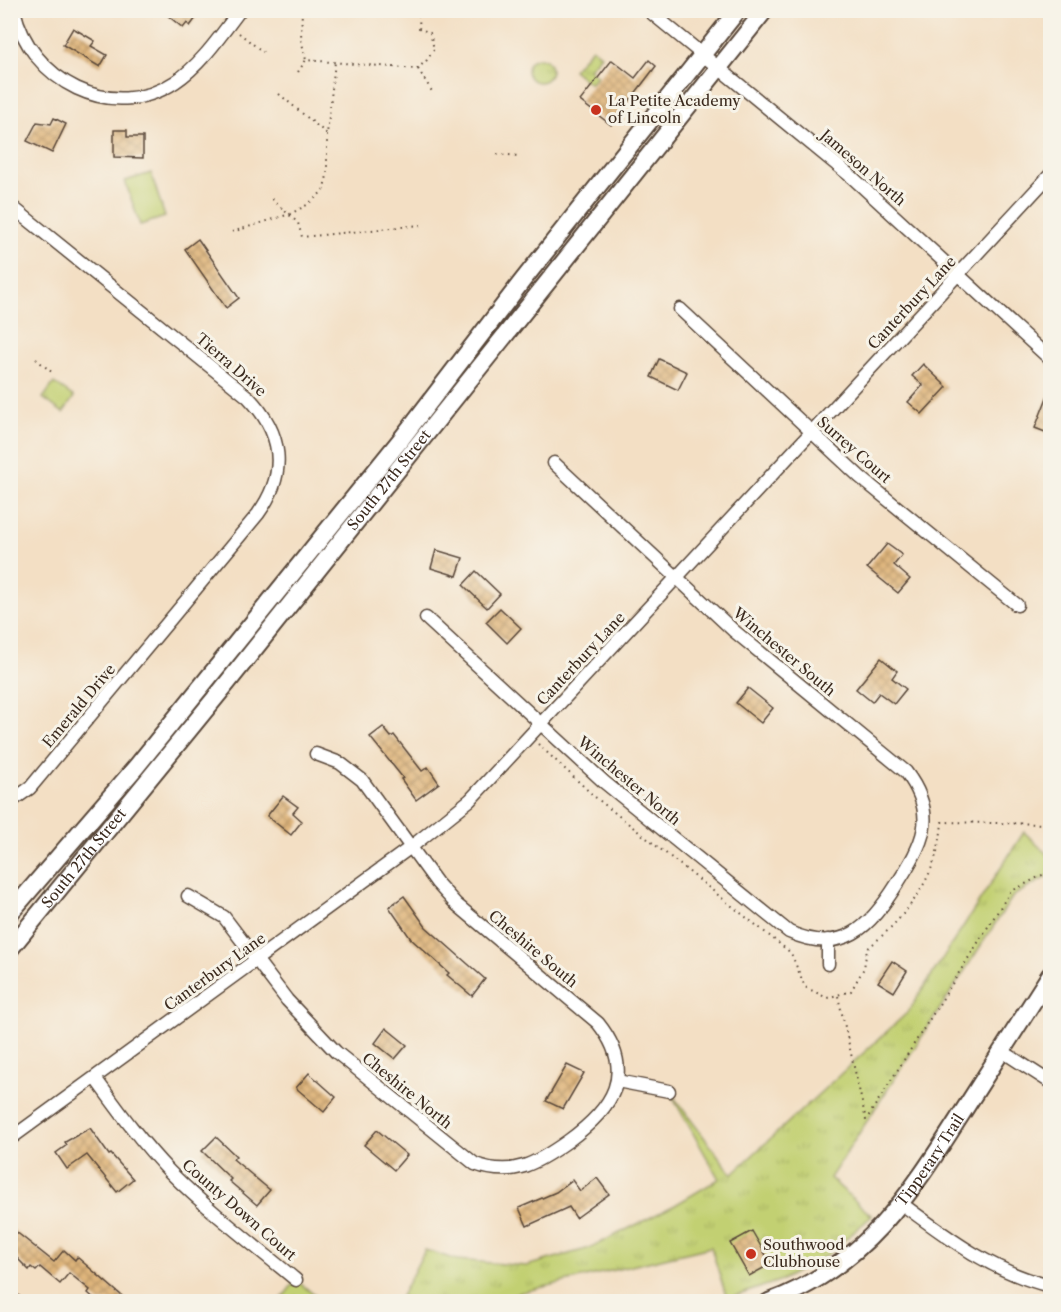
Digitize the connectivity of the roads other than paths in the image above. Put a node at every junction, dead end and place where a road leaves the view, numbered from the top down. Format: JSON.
{"nodes":[{"id":1,"x":14,"y":10,"type":"edge"},
{"id":2,"x":240,"y":10,"type":"edge"},
{"id":3,"x":648,"y":10,"type":"edge"},
{"id":4,"x":738,"y":10,"type":"edge"},
{"id":5,"x":765,"y":10,"type":"edge"},
{"id":6,"x":703,"y":55,"type":"junction"},
{"id":7,"x":719,"y":68,"type":"junction"},
{"id":8,"x":1050,"y":175,"type":"edge"},
{"id":9,"x":10,"y":205,"type":"edge"},
{"id":10,"x":959,"y":274,"type":"junction"},
{"id":11,"x":680,"y":309,"type":"dead end"},
{"id":12,"x":1050,"y":359,"type":"edge"},
{"id":13,"x":811,"y":433,"type":"junction"},
{"id":14,"x":554,"y":463,"type":"dead end"},
{"id":15,"x":676,"y":578,"type":"junction"},
{"id":16,"x":1017,"y":605,"type":"dead end"},
{"id":17,"x":426,"y":618,"type":"dead end"},
{"id":18,"x":145,"y":653,"type":"joint"},
{"id":19,"x":541,"y":724,"type":"junction"},
{"id":20,"x":316,"y":754,"type":"dead end"},
{"id":21,"x":10,"y":802,"type":"edge"},
{"id":22,"x":411,"y":848,"type":"junction"},
{"id":23,"x":896,"y":886,"type":"joint"},
{"id":24,"x":188,"y":896,"type":"dead end"},
{"id":25,"x":10,"y":913,"type":"edge"},
{"id":26,"x":828,"y":940,"type":"junction"},
{"id":27,"x":10,"y":949,"type":"edge"},
{"id":28,"x":257,"y":959,"type":"junction"},
{"id":29,"x":828,"y":964,"type":"dead end"},
{"id":30,"x":1050,"y":975,"type":"edge"},
{"id":31,"x":1002,"y":1051,"type":"junction"},
{"id":32,"x":95,"y":1078,"type":"junction"},
{"id":33,"x":617,"y":1081,"type":"junction"},
{"id":34,"x":1050,"y":1082,"type":"edge"},
{"id":35,"x":669,"y":1090,"type":"dead end"},
{"id":36,"x":10,"y":1139,"type":"edge"},
{"id":37,"x":568,"y":1141,"type":"joint"},
{"id":38,"x":902,"y":1204,"type":"junction"},
{"id":39,"x":296,"y":1280,"type":"dead end"},
{"id":40,"x":1050,"y":1286,"type":"edge"},
{"id":41,"x":10,"y":1297,"type":"edge"},
{"id":42,"x":779,"y":1300,"type":"edge"},
{"id":43,"x":16,"y":1302,"type":"edge"}],
"edges":[{"from":1,"to":2,"type":"street"},
{"from":3,"to":6,"type":"street","name":"Jameson North"},
{"from":4,"to":6,"type":"main road","name":"South 27th Street"},
{"from":5,"to":7,"type":"main road","name":"South 27th Street"},
{"from":6,"to":7,"type":"street","name":"Jameson North"},
{"from":6,"to":25,"type":"main road","name":"South 27th Street"},
{"from":7,"to":10,"type":"street","name":"Jameson North"},
{"from":7,"to":27,"type":"main road","name":"South 27th Street"},
{"from":8,"to":10,"type":"street","name":"Canterbury Lane"},
{"from":9,"to":18,"type":"street","name":"Tierra Drive"},
{"from":10,"to":12,"type":"street","name":"Jameson North"},
{"from":10,"to":13,"type":"street","name":"Canterbury Lane"},
{"from":11,"to":13,"type":"street","name":"Surrey Court"},
{"from":13,"to":15,"type":"street","name":"Canterbury Lane"},
{"from":13,"to":16,"type":"street","name":"Surrey Court"},
{"from":14,"to":15,"type":"street","name":"Winchester South"},
{"from":15,"to":19,"type":"street","name":"Canterbury Lane"},
{"from":15,"to":23,"type":"street","name":"Winchester South"},
{"from":17,"to":19,"type":"street","name":"Winchester North"},
{"from":18,"to":21,"type":"street","name":"Emerald Drive"},
{"from":19,"to":22,"type":"street","name":"Canterbury Lane"},
{"from":19,"to":26,"type":"street","name":"Winchester North"},
{"from":20,"to":22,"type":"street","name":"Cheshire South"},
{"from":22,"to":28,"type":"street","name":"Canterbury Lane"},
{"from":22,"to":33,"type":"street","name":"Cheshire South"},
{"from":23,"to":26,"type":"street","name":"Winchester North"},
{"from":24,"to":28,"type":"street","name":"Cheshire North"},
{"from":26,"to":29,"type":"street"},
{"from":28,"to":32,"type":"street","name":"Canterbury Lane"},
{"from":28,"to":37,"type":"street","name":"Cheshire North"},
{"from":30,"to":31,"type":"main road","name":"Tipperary Trail"},
{"from":31,"to":34,"type":"street"},
{"from":31,"to":38,"type":"main road","name":"Tipperary Trail"},
{"from":32,"to":36,"type":"street","name":"Canterbury Lane"},
{"from":32,"to":39,"type":"street","name":"County Down Court"},
{"from":33,"to":35,"type":"street"},
{"from":33,"to":37,"type":"street","name":"Cheshire South"},
{"from":38,"to":40,"type":"street"},
{"from":38,"to":42,"type":"main road","name":"Tipperary Trail"},
{"from":41,"to":43,"type":"street"}]}
